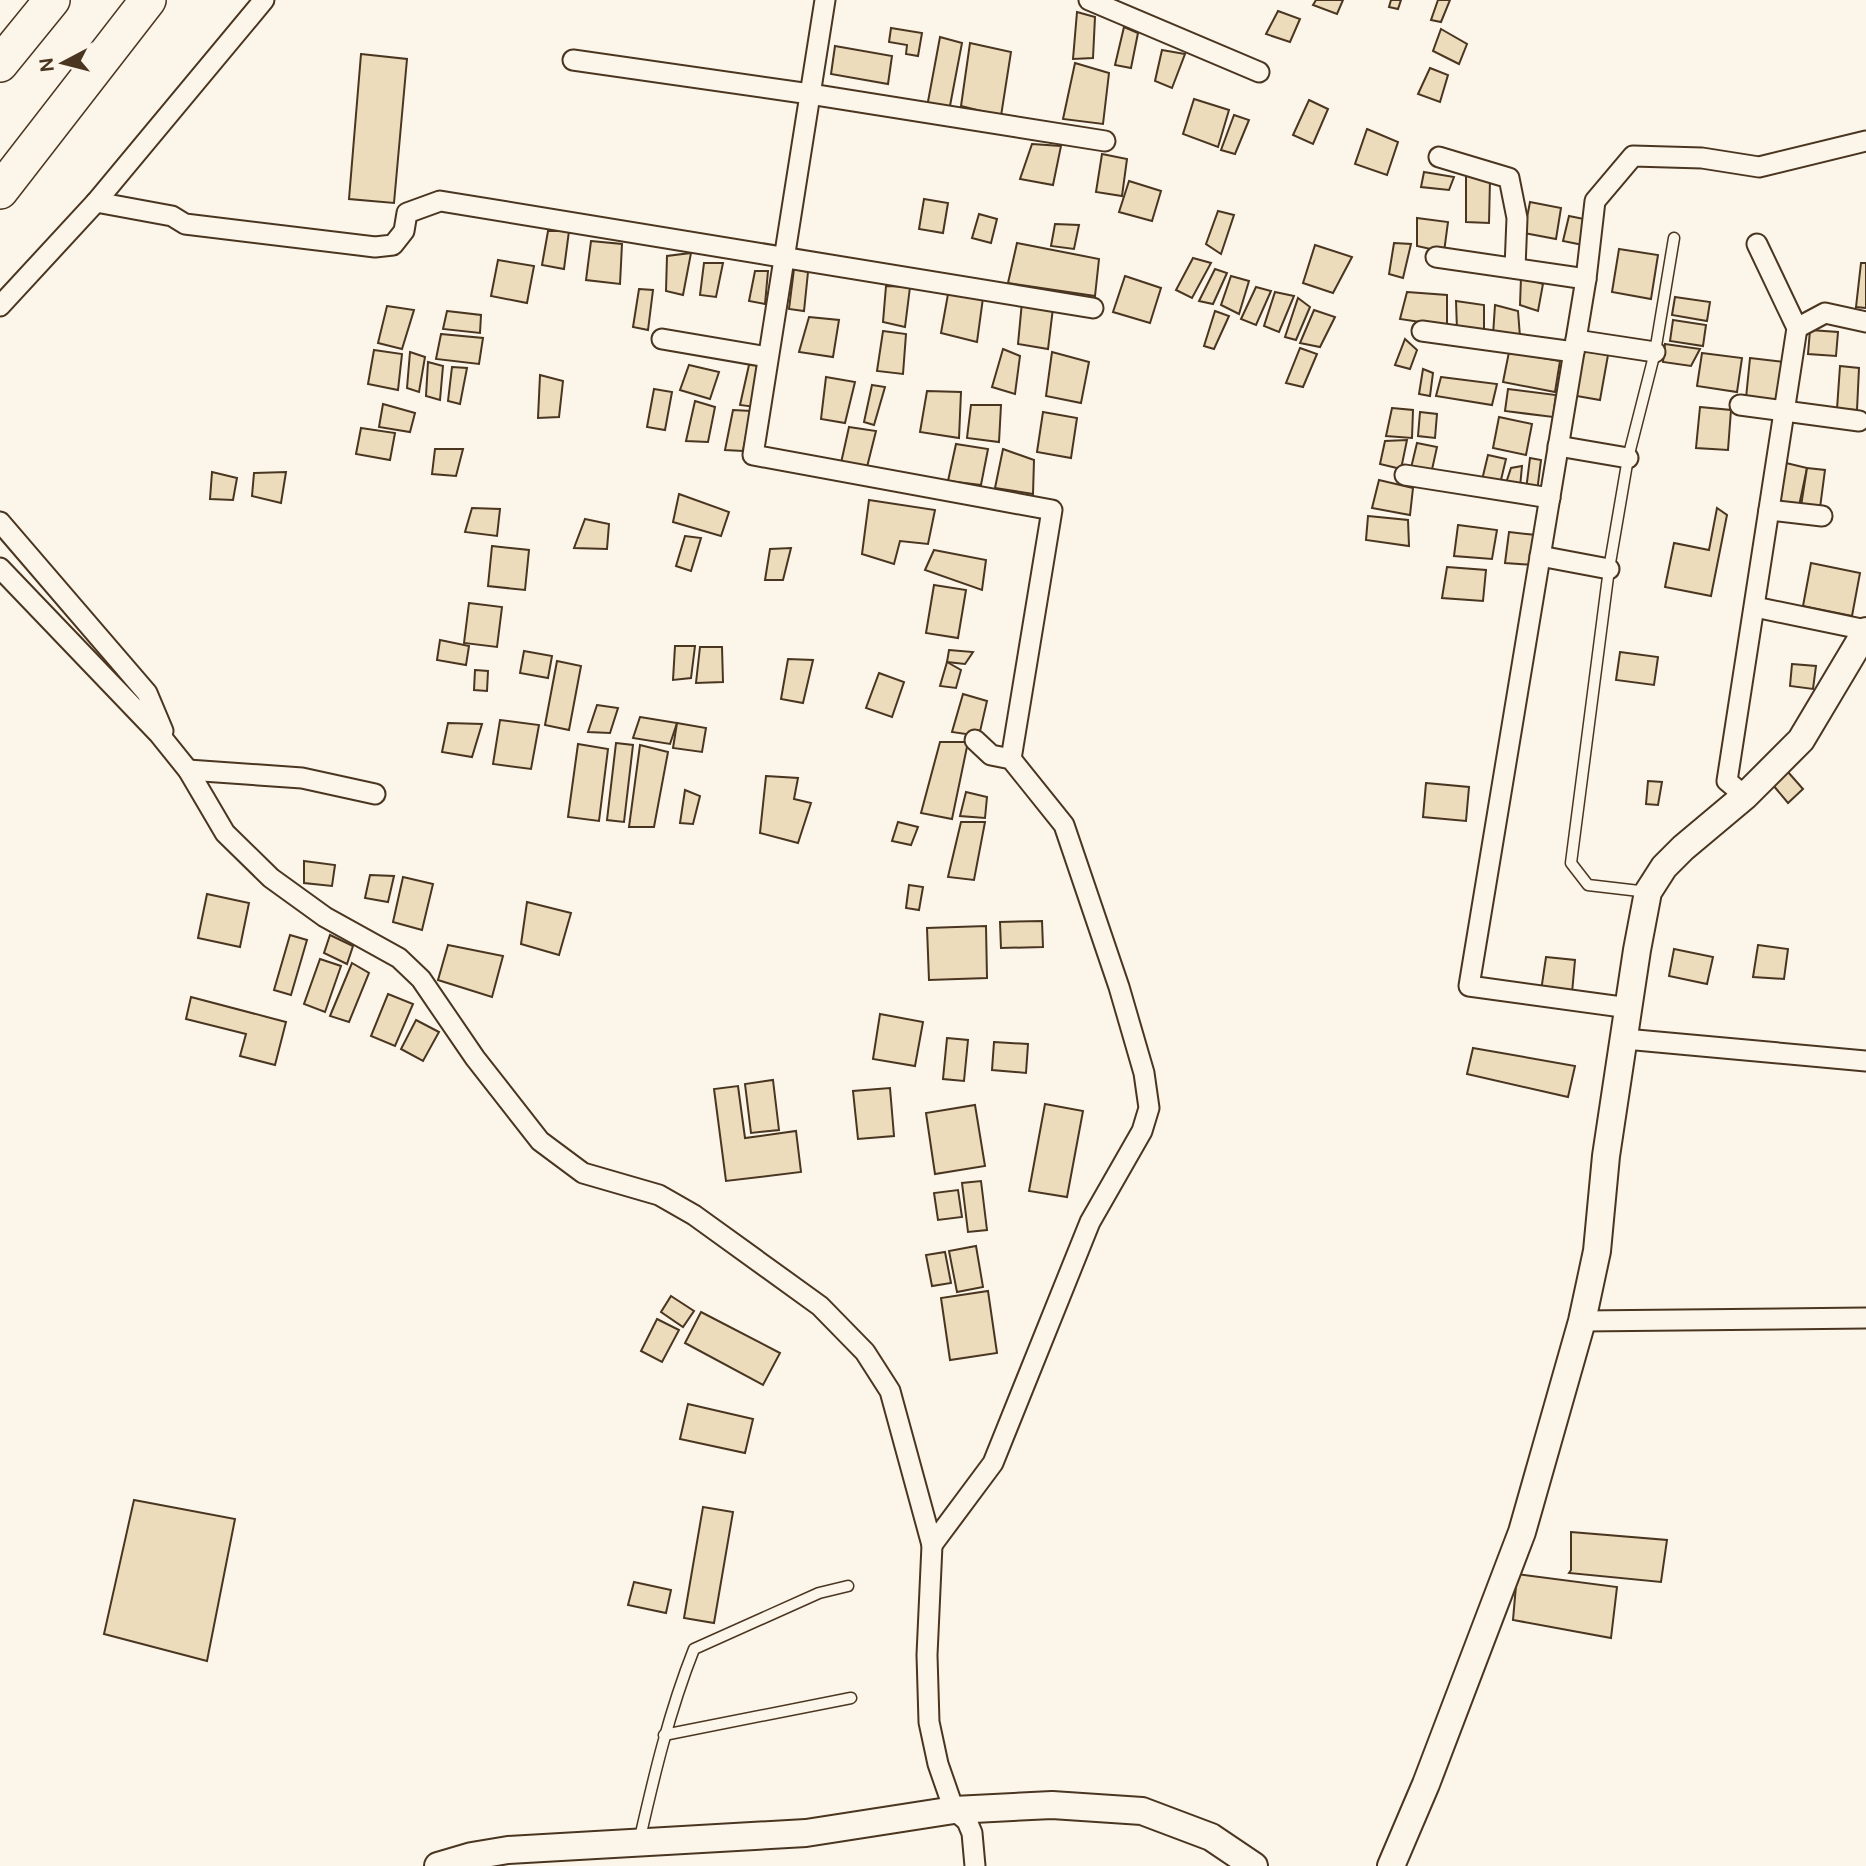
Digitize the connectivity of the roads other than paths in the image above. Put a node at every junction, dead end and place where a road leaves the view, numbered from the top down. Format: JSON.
{"nodes":[{"id":1,"x":52,"y":0,"type":"edge"},
{"id":2,"x":149,"y":0,"type":"edge"},
{"id":3,"x":264,"y":0,"type":"edge"},
{"id":4,"x":825,"y":0,"type":"edge"},
{"id":5,"x":1089,"y":0,"type":"edge"},
{"id":6,"x":573,"y":60,"type":"dead end"},
{"id":7,"x":0,"y":64,"type":"edge"},
{"id":8,"x":1259,"y":72,"type":"dead end"},
{"id":9,"x":810,"y":94,"type":"junction"},
{"id":10,"x":1105,"y":141,"type":"dead end"},
{"id":11,"x":1866,"y":141,"type":"edge"},
{"id":12,"x":1439,"y":157,"type":"dead end"},
{"id":13,"x":0,"y":191,"type":"edge"},
{"id":14,"x":96,"y":202,"type":"junction"},
{"id":15,"x":1674,"y":238,"type":"dead end"},
{"id":16,"x":1757,"y":244,"type":"dead end"},
{"id":17,"x":785,"y":256,"type":"junction"},
{"id":18,"x":1436,"y":257,"type":"dead end"},
{"id":19,"x":1515,"y":268,"type":"junction"},
{"id":20,"x":1586,"y":279,"type":"junction"},
{"id":21,"x":0,"y":306,"type":"edge"},
{"id":22,"x":1093,"y":307,"type":"dead end"},
{"id":23,"x":1866,"y":322,"type":"edge"},
{"id":24,"x":1797,"y":328,"type":"junction"},
{"id":25,"x":1422,"y":331,"type":"dead end"},
{"id":26,"x":662,"y":339,"type":"dead end"},
{"id":27,"x":1575,"y":346,"type":"junction"},
{"id":28,"x":1656,"y":352,"type":"junction"},
{"id":29,"x":767,"y":357,"type":"junction"},
{"id":30,"x":1740,"y":405,"type":"dead end"},
{"id":31,"x":1784,"y":411,"type":"junction"},
{"id":32,"x":1859,"y":421,"type":"dead end"},
{"id":33,"x":1558,"y":446,"type":"junction"},
{"id":34,"x":1629,"y":458,"type":"junction"},
{"id":35,"x":1405,"y":475,"type":"dead end"},
{"id":36,"x":1550,"y":498,"type":"junction"},
{"id":37,"x":1769,"y":510,"type":"junction"},
{"id":38,"x":1822,"y":516,"type":"dead end"},
{"id":39,"x":0,"y":522,"type":"edge"},
{"id":40,"x":1540,"y":556,"type":"junction"},
{"id":41,"x":0,"y":568,"type":"edge"},
{"id":42,"x":1609,"y":569,"type":"junction"},
{"id":43,"x":1755,"y":607,"type":"junction"},
{"id":44,"x":1866,"y":631,"type":"edge"},
{"id":45,"x":975,"y":740,"type":"dead end"},
{"id":46,"x":168,"y":745,"type":"junction"},
{"id":47,"x":1011,"y":759,"type":"junction"},
{"id":48,"x":188,"y":770,"type":"junction"},
{"id":49,"x":375,"y":794,"type":"dead end"},
{"id":50,"x":1745,"y":796,"type":"junction"},
{"id":51,"x":1648,"y":892,"type":"junction"},
{"id":52,"x":1629,"y":1008,"type":"junction"},
{"id":53,"x":1625,"y":1039,"type":"junction"},
{"id":54,"x":1866,"y":1061,"type":"edge"},
{"id":55,"x":1866,"y":1318,"type":"edge"},
{"id":56,"x":1582,"y":1321,"type":"junction"},
{"id":57,"x":933,"y":1545,"type":"junction"},
{"id":58,"x":848,"y":1586,"type":"dead end"},
{"id":59,"x":852,"y":1698,"type":"dead end"},
{"id":60,"x":664,"y":1735,"type":"junction"},
{"id":61,"x":954,"y":1810,"type":"junction"},
{"id":62,"x":639,"y":1843,"type":"junction"},
{"id":63,"x":438,"y":1866,"type":"edge"},
{"id":64,"x":975,"y":1866,"type":"edge"},
{"id":65,"x":1254,"y":1866,"type":"edge"},
{"id":66,"x":1391,"y":1866,"type":"edge"}],
"edges":[{"from":1,"to":7,"type":"highway"},
{"from":2,"to":13,"type":"highway"},
{"from":3,"to":14,"type":"street"},
{"from":4,"to":9,"type":"street"},
{"from":5,"to":8,"type":"street"},
{"from":6,"to":9,"type":"street"},
{"from":9,"to":10,"type":"street"},
{"from":9,"to":17,"type":"street"},
{"from":11,"to":20,"type":"street"},
{"from":12,"to":19,"type":"street"},
{"from":14,"to":17,"type":"street"},
{"from":14,"to":21,"type":"street"},
{"from":15,"to":28,"type":"lane"},
{"from":16,"to":24,"type":"street"},
{"from":17,"to":22,"type":"street"},
{"from":17,"to":29,"type":"street"},
{"from":18,"to":19,"type":"street"},
{"from":19,"to":20,"type":"street"},
{"from":20,"to":27,"type":"street"},
{"from":23,"to":24,"type":"street"},
{"from":24,"to":31,"type":"street"},
{"from":25,"to":27,"type":"street"},
{"from":26,"to":29,"type":"street"},
{"from":27,"to":28,"type":"street"},
{"from":27,"to":33,"type":"street"},
{"from":28,"to":34,"type":"lane"},
{"from":29,"to":47,"type":"street"},
{"from":30,"to":31,"type":"street"},
{"from":31,"to":32,"type":"street"},
{"from":31,"to":37,"type":"street"},
{"from":33,"to":34,"type":"street"},
{"from":33,"to":36,"type":"street"},
{"from":34,"to":42,"type":"lane"},
{"from":35,"to":36,"type":"street"},
{"from":36,"to":40,"type":"street"},
{"from":37,"to":38,"type":"street"},
{"from":37,"to":43,"type":"street"},
{"from":39,"to":46,"type":"street"},
{"from":40,"to":42,"type":"street"},
{"from":40,"to":52,"type":"street"},
{"from":41,"to":46,"type":"street"},
{"from":42,"to":51,"type":"lane"},
{"from":43,"to":44,"type":"street"},
{"from":43,"to":50,"type":"street"},
{"from":44,"to":50,"type":"street"},
{"from":45,"to":47,"type":"street"},
{"from":46,"to":48,"type":"street"},
{"from":47,"to":57,"type":"street"},
{"from":48,"to":49,"type":"street"},
{"from":48,"to":57,"type":"street"},
{"from":50,"to":51,"type":"street"},
{"from":51,"to":52,"type":"street"},
{"from":52,"to":53,"type":"street"},
{"from":53,"to":54,"type":"street"},
{"from":53,"to":56,"type":"street"},
{"from":55,"to":56,"type":"street"},
{"from":56,"to":66,"type":"street"},
{"from":57,"to":61,"type":"street"},
{"from":58,"to":60,"type":"lane"},
{"from":59,"to":60,"type":"lane"},
{"from":60,"to":62,"type":"lane"},
{"from":61,"to":62,"type":"street"},
{"from":61,"to":64,"type":"street"},
{"from":61,"to":65,"type":"street"},
{"from":62,"to":63,"type":"street"}]}
